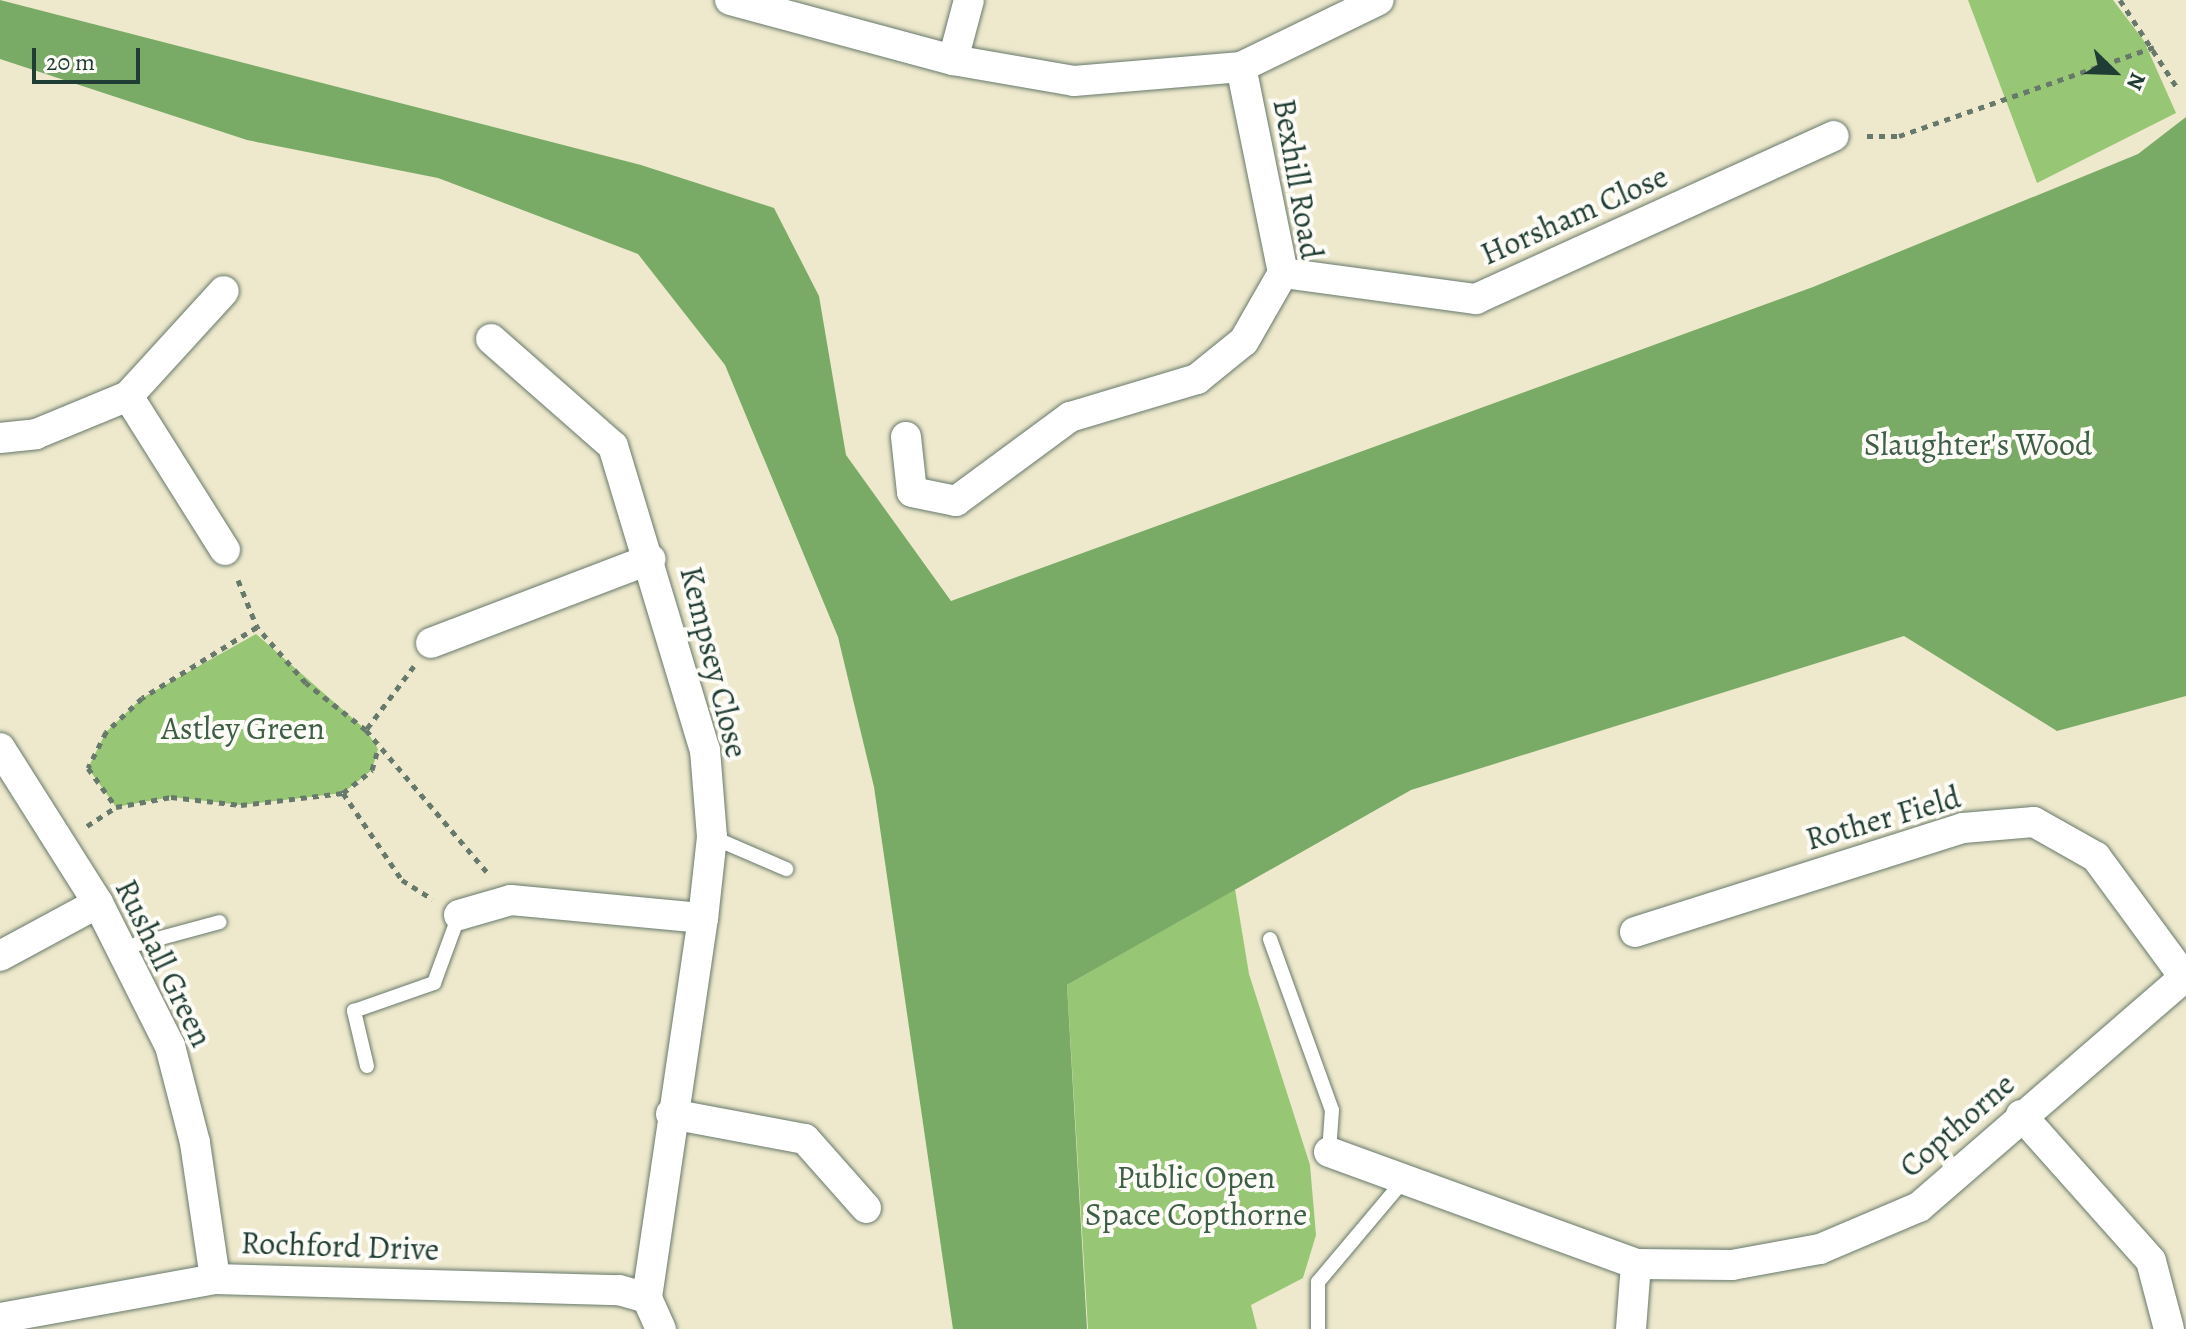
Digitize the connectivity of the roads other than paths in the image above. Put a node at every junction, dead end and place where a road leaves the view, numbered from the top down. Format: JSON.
{"nodes":[{"id":1,"x":730,"y":0,"type":"edge"},
{"id":2,"x":969,"y":0,"type":"edge"},
{"id":3,"x":1379,"y":0,"type":"edge"},
{"id":4,"x":953,"y":60,"type":"junction"},
{"id":5,"x":1241,"y":67,"type":"junction"},
{"id":6,"x":1834,"y":136,"type":"road end"},
{"id":7,"x":1283,"y":273,"type":"junction"},
{"id":8,"x":224,"y":291,"type":"dead end"},
{"id":9,"x":491,"y":339,"type":"dead end"},
{"id":10,"x":128,"y":396,"type":"junction"},
{"id":11,"x":906,"y":437,"type":"dead end"},
{"id":12,"x":0,"y":438,"type":"edge"},
{"id":13,"x":225,"y":550,"type":"road end"},
{"id":14,"x":651,"y":559,"type":"junction"},
{"id":15,"x":431,"y":643,"type":"road end"},
{"id":16,"x":0,"y":748,"type":"edge"},
{"id":17,"x":712,"y":837,"type":"junction"},
{"id":18,"x":786,"y":869,"type":"dead end"},
{"id":19,"x":98,"y":903,"type":"junction"},
{"id":20,"x":459,"y":915,"type":"joint"},
{"id":21,"x":703,"y":918,"type":"junction"},
{"id":22,"x":220,"y":922,"type":"dead end"},
{"id":23,"x":1635,"y":932,"type":"dead end"},
{"id":24,"x":1270,"y":939,"type":"dead end"},
{"id":25,"x":124,"y":948,"type":"junction"},
{"id":26,"x":0,"y":956,"type":"edge"},
{"id":27,"x":2185,"y":977,"type":"edge"},
{"id":28,"x":367,"y":1066,"type":"dead end"},
{"id":29,"x":671,"y":1114,"type":"junction"},
{"id":30,"x":2021,"y":1115,"type":"junction"},
{"id":31,"x":1329,"y":1152,"type":"joint"},
{"id":32,"x":1403,"y":1181,"type":"junction"},
{"id":33,"x":866,"y":1208,"type":"dead end"},
{"id":34,"x":1636,"y":1264,"type":"junction"},
{"id":35,"x":215,"y":1279,"type":"junction"},
{"id":36,"x":647,"y":1298,"type":"junction"},
{"id":37,"x":0,"y":1318,"type":"edge"},
{"id":38,"x":68,"y":1318,"type":"edge"},
{"id":39,"x":661,"y":1329,"type":"edge"},
{"id":40,"x":1318,"y":1329,"type":"edge"},
{"id":41,"x":1631,"y":1329,"type":"edge"},
{"id":42,"x":2169,"y":1329,"type":"edge"}],
"edges":[{"from":1,"to":4,"type":"street"},
{"from":2,"to":4,"type":"street"},
{"from":3,"to":5,"type":"street"},
{"from":4,"to":5,"type":"street"},
{"from":5,"to":7,"type":"street","name":"Bexhill Road"},
{"from":6,"to":7,"type":"street","name":"Horsham Close"},
{"from":7,"to":11,"type":"street","name":"Bexhill Road"},
{"from":8,"to":10,"type":"street"},
{"from":9,"to":14,"type":"street","name":"Kempsey Close"},
{"from":10,"to":12,"type":"street"},
{"from":10,"to":13,"type":"street"},
{"from":14,"to":15,"type":"street"},
{"from":14,"to":17,"type":"street","name":"Kempsey Close"},
{"from":16,"to":19,"type":"street","name":"Rushall Green"},
{"from":17,"to":18,"type":"lane"},
{"from":17,"to":21,"type":"street","name":"Kempsey Close"},
{"from":19,"to":25,"type":"street","name":"Rushall Green"},
{"from":19,"to":26,"type":"street"},
{"from":20,"to":21,"type":"street"},
{"from":20,"to":28,"type":"lane"},
{"from":21,"to":29,"type":"street","name":"Kempsey Close"},
{"from":22,"to":25,"type":"lane"},
{"from":23,"to":27,"type":"street","name":"Rother Field"},
{"from":24,"to":31,"type":"lane"},
{"from":25,"to":35,"type":"street","name":"Rushall Green"},
{"from":27,"to":30,"type":"street","name":"Copthorne"},
{"from":29,"to":33,"type":"street"},
{"from":29,"to":36,"type":"street","name":"Kempsey Close"},
{"from":30,"to":34,"type":"street","name":"Copthorne"},
{"from":30,"to":42,"type":"street"},
{"from":31,"to":32,"type":"street","name":"Copthorne"},
{"from":32,"to":34,"type":"street","name":"Copthorne"},
{"from":32,"to":40,"type":"lane"},
{"from":34,"to":41,"type":"street"},
{"from":35,"to":36,"type":"street","name":"Rochford Drive"},
{"from":35,"to":38,"type":"street","name":"Rochford Drive"},
{"from":36,"to":39,"type":"street"},
{"from":37,"to":38,"type":"street","name":"Rochford Drive"}]}
